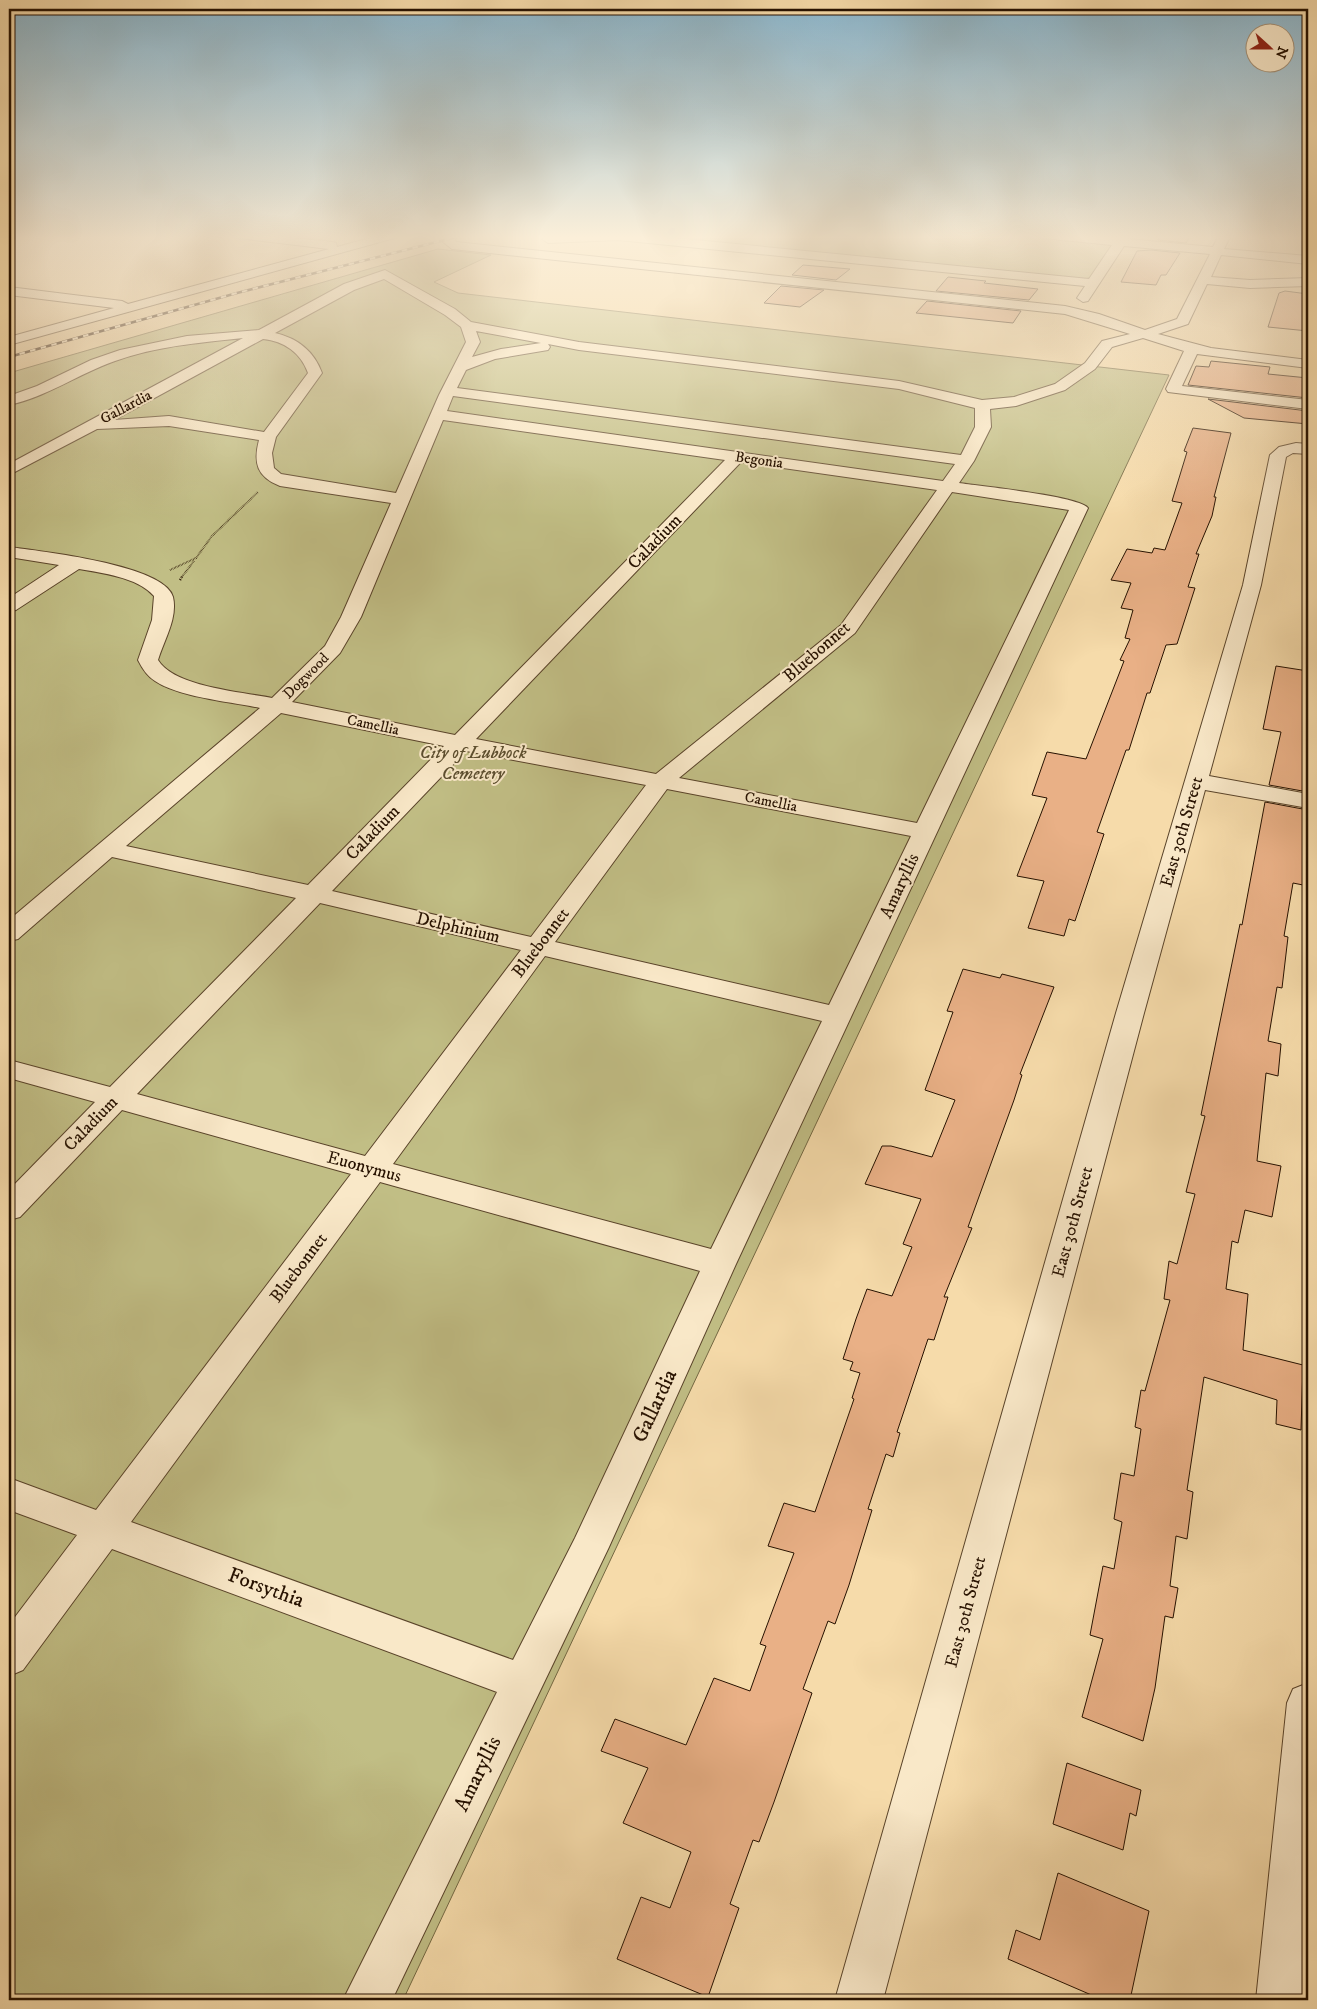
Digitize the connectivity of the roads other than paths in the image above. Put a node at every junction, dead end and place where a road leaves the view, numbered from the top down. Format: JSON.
{"nodes":[{"id":1,"x":56,"y":329,"type":"edge"},
{"id":2,"x":270,"y":329,"type":"edge"},
{"id":3,"x":468,"y":329,"type":"edge"},
{"id":4,"x":487,"y":329,"type":"edge"},
{"id":5,"x":1124,"y":329,"type":"edge"},
{"id":6,"x":1164,"y":329,"type":"edge"},
{"id":7,"x":260,"y":334,"type":"junction"},
{"id":8,"x":1142,"y":335,"type":"junction"},
{"id":9,"x":9,"y":342,"type":"edge"},
{"id":10,"x":473,"y":342,"type":"junction"},
{"id":11,"x":579,"y":346,"type":"junction"},
{"id":12,"x":1192,"y":349,"type":"junction"},
{"id":13,"x":1308,"y":364,"type":"edge"},
{"id":14,"x":462,"y":367,"type":"junction"},
{"id":15,"x":449,"y":391,"type":"junction"},
{"id":16,"x":140,"y":400,"type":"junction"},
{"id":17,"x":9,"y":401,"type":"edge"},
{"id":18,"x":982,"y":405,"type":"junction"},
{"id":19,"x":1308,"y":405,"type":"edge"},
{"id":20,"x":439,"y":415,"type":"junction"},
{"id":21,"x":169,"y":421,"type":"junction"},
{"id":22,"x":91,"y":426,"type":"junction"},
{"id":23,"x":268,"y":437,"type":"junction"},
{"id":24,"x":1299,"y":448,"type":"edge"},
{"id":25,"x":37,"y":455,"type":"junction"},
{"id":26,"x":737,"y":457,"type":"junction"},
{"id":27,"x":9,"y":460,"type":"edge"},
{"id":28,"x":966,"y":461,"type":"junction"},
{"id":29,"x":9,"y":470,"type":"edge"},
{"id":30,"x":950,"y":487,"type":"junction"},
{"id":31,"x":402,"y":499,"type":"junction"},
{"id":32,"x":1079,"y":508,"type":"joint"},
{"id":33,"x":9,"y":552,"type":"edge"},
{"id":34,"x":74,"y":564,"type":"junction"},
{"id":35,"x":9,"y":606,"type":"edge"},
{"id":36,"x":277,"y":705,"type":"junction"},
{"id":37,"x":460,"y":743,"type":"junction"},
{"id":38,"x":1196,"y":781,"type":"junction"},
{"id":39,"x":661,"y":782,"type":"junction"},
{"id":40,"x":1308,"y":801,"type":"edge"},
{"id":41,"x":926,"y":832,"type":"junction"},
{"id":42,"x":107,"y":849,"type":"junction"},
{"id":43,"x":314,"y":894,"type":"junction"},
{"id":44,"x":9,"y":933,"type":"edge"},
{"id":45,"x":538,"y":946,"type":"junction"},
{"id":46,"x":838,"y":1016,"type":"junction"},
{"id":47,"x":9,"y":1069,"type":"edge"},
{"id":48,"x":116,"y":1098,"type":"junction"},
{"id":49,"x":372,"y":1169,"type":"junction"},
{"id":50,"x":9,"y":1209,"type":"edge"},
{"id":51,"x":720,"y":1264,"type":"junction"},
{"id":52,"x":9,"y":1494,"type":"edge"},
{"id":53,"x":104,"y":1529,"type":"junction"},
{"id":54,"x":590,"y":1547,"type":"joint"},
{"id":55,"x":9,"y":1657,"type":"edge"},
{"id":56,"x":523,"y":1683,"type":"junction"},
{"id":57,"x":1308,"y":1703,"type":"edge"},
{"id":58,"x":367,"y":2000,"type":"edge"},
{"id":59,"x":859,"y":2000,"type":"edge"},
{"id":60,"x":1280,"y":2000,"type":"edge"}],
"edges":[{"from":1,"to":9,"type":"street"},
{"from":2,"to":7,"type":"street","name":"Gallardia"},
{"from":3,"to":10,"type":"street"},
{"from":4,"to":11,"type":"street"},
{"from":5,"to":8,"type":"street"},
{"from":6,"to":8,"type":"street"},
{"from":7,"to":16,"type":"street","name":"Gallardia"},
{"from":7,"to":17,"type":"street"},
{"from":7,"to":23,"type":"street"},
{"from":8,"to":12,"type":"street"},
{"from":8,"to":18,"type":"street"},
{"from":10,"to":11,"type":"street"},
{"from":10,"to":14,"type":"street","name":"Dogwood"},
{"from":11,"to":14,"type":"street"},
{"from":11,"to":18,"type":"street"},
{"from":12,"to":13,"type":"street"},
{"from":12,"to":19,"type":"street"},
{"from":14,"to":15,"type":"street","name":"Dogwood"},
{"from":15,"to":20,"type":"street","name":"Dogwood"},
{"from":15,"to":28,"type":"street"},
{"from":16,"to":21,"type":"street"},
{"from":16,"to":22,"type":"street","name":"Gallardia"},
{"from":18,"to":28,"type":"street","name":"Bluebonnet"},
{"from":20,"to":26,"type":"street","name":"Begonia"},
{"from":20,"to":31,"type":"street","name":"Dogwood"},
{"from":21,"to":22,"type":"street"},
{"from":21,"to":23,"type":"street"},
{"from":22,"to":25,"type":"street","name":"Gallardia"},
{"from":23,"to":31,"type":"street"},
{"from":24,"to":38,"type":"street","name":"East 30th Street"},
{"from":25,"to":27,"type":"street"},
{"from":25,"to":29,"type":"street","name":"Gallardia"},
{"from":26,"to":30,"type":"street","name":"Begonia"},
{"from":26,"to":37,"type":"street","name":"Caladium"},
{"from":28,"to":30,"type":"street","name":"Bluebonnet"},
{"from":30,"to":32,"type":"street","name":"Begonia"},
{"from":30,"to":39,"type":"street","name":"Bluebonnet"},
{"from":31,"to":36,"type":"street","name":"Dogwood"},
{"from":32,"to":41,"type":"street","name":"Amaryllis"},
{"from":33,"to":34,"type":"street","name":"Camellia"},
{"from":34,"to":35,"type":"street"},
{"from":34,"to":36,"type":"street","name":"Camellia"},
{"from":36,"to":37,"type":"street","name":"Camellia"},
{"from":36,"to":42,"type":"street","name":"Dogwood"},
{"from":37,"to":39,"type":"street","name":"Camellia"},
{"from":37,"to":43,"type":"street","name":"Caladium"},
{"from":38,"to":40,"type":"street"},
{"from":38,"to":59,"type":"street","name":"East 30th Street"},
{"from":39,"to":41,"type":"street","name":"Camellia"},
{"from":39,"to":45,"type":"street","name":"Bluebonnet"},
{"from":41,"to":46,"type":"street","name":"Amaryllis"},
{"from":42,"to":43,"type":"street","name":"Delphinium"},
{"from":42,"to":44,"type":"street","name":"Dogwood"},
{"from":43,"to":45,"type":"street","name":"Delphinium"},
{"from":43,"to":48,"type":"street","name":"Caladium"},
{"from":45,"to":46,"type":"street","name":"Delphinium"},
{"from":45,"to":49,"type":"street","name":"Bluebonnet"},
{"from":46,"to":51,"type":"street","name":"Amaryllis"},
{"from":47,"to":48,"type":"street","name":"Euonymus"},
{"from":48,"to":49,"type":"street","name":"Euonymus"},
{"from":48,"to":50,"type":"street","name":"Caladium"},
{"from":49,"to":51,"type":"street","name":"Euonymus"},
{"from":49,"to":53,"type":"street","name":"Bluebonnet"},
{"from":51,"to":54,"type":"street","name":"Gallardia"},
{"from":52,"to":53,"type":"street","name":"Forsythia"},
{"from":53,"to":55,"type":"street","name":"Bluebonnet"},
{"from":53,"to":56,"type":"street","name":"Forsythia"},
{"from":54,"to":56,"type":"street","name":"Amaryllis"},
{"from":56,"to":58,"type":"street","name":"Amaryllis"},
{"from":57,"to":60,"type":"street"}]}
